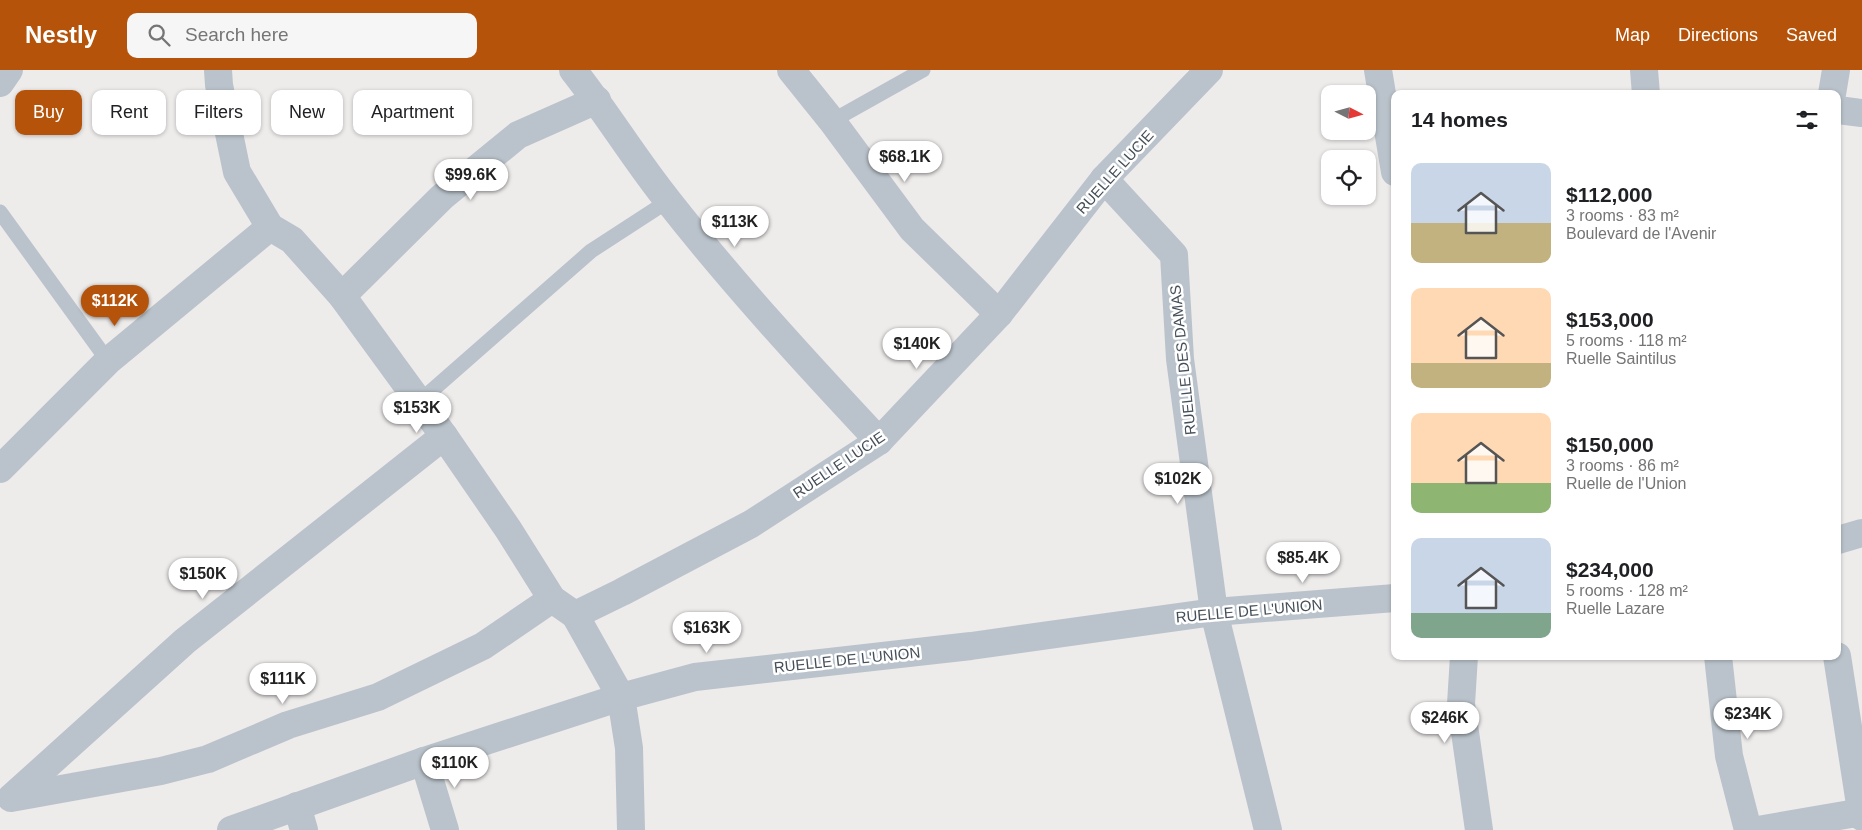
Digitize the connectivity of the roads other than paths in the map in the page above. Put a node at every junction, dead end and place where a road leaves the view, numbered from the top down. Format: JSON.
{"nodes":[{"id":1,"x":10,"y":70,"type":"edge"},
{"id":2,"x":218,"y":70,"type":"edge"},
{"id":3,"x":573,"y":70,"type":"edge"},
{"id":4,"x":791,"y":70,"type":"edge"},
{"id":5,"x":923,"y":70,"type":"edge"},
{"id":6,"x":1209,"y":70,"type":"edge"},
{"id":7,"x":1378,"y":70,"type":"edge"},
{"id":8,"x":1644,"y":70,"type":"edge"},
{"id":9,"x":1836,"y":70,"type":"edge"},
{"id":10,"x":0,"y":83,"type":"edge"},
{"id":11,"x":1646,"y":90,"type":"edge"},
{"id":12,"x":1833,"y":90,"type":"edge"},
{"id":13,"x":596,"y":100,"type":"junction"},
{"id":14,"x":1841,"y":110,"type":"edge"},
{"id":15,"x":1862,"y":113,"type":"edge"},
{"id":16,"x":832,"y":121,"type":"junction"},
{"id":17,"x":1391,"y":148,"type":"edge"},
{"id":18,"x":1104,"y":179,"type":"junction"},
{"id":19,"x":668,"y":201,"type":"junction"},
{"id":20,"x":0,"y":212,"type":"edge"},
{"id":21,"x":270,"y":227,"type":"junction"},
{"id":22,"x":342,"y":296,"type":"junction"},
{"id":23,"x":999,"y":314,"type":"junction"},
{"id":24,"x":108,"y":361,"type":"junction"},
{"id":25,"x":420,"y":401,"type":"junction"},
{"id":26,"x":444,"y":436,"type":"junction"},
{"id":27,"x":880,"y":441,"type":"junction"},
{"id":28,"x":0,"y":469,"type":"edge"},
{"id":29,"x":1862,"y":533,"type":"edge"},
{"id":30,"x":1841,"y":539,"type":"edge"},
{"id":31,"x":1391,"y":598,"type":"edge"},
{"id":32,"x":552,"y":600,"type":"junction"},
{"id":33,"x":1214,"y":612,"type":"junction"},
{"id":34,"x":575,"y":615,"type":"junction"},
{"id":35,"x":1464,"y":660,"type":"edge"},
{"id":36,"x":1718,"y":660,"type":"edge"},
{"id":37,"x":1838,"y":660,"type":"edge"},
{"id":38,"x":621,"y":697,"type":"junction"},
{"id":39,"x":424,"y":761,"type":"junction"},
{"id":40,"x":6,"y":803,"type":"edge"},
{"id":41,"x":1862,"y":814,"type":"edge"},
{"id":42,"x":301,"y":818,"type":"edge"},
{"id":43,"x":231,"y":830,"type":"edge"},
{"id":44,"x":445,"y":830,"type":"edge"},
{"id":45,"x":631,"y":830,"type":"edge"},
{"id":46,"x":1268,"y":830,"type":"edge"},
{"id":47,"x":1478,"y":830,"type":"edge"},
{"id":48,"x":1748,"y":830,"type":"edge"},
{"id":49,"x":1758,"y":830,"type":"edge"}],
"edges":[{"from":1,"to":10,"type":"street"},
{"from":2,"to":21,"type":"street"},
{"from":3,"to":13,"type":"street"},
{"from":4,"to":16,"type":"street"},
{"from":5,"to":16,"type":"lane"},
{"from":6,"to":18,"type":"street","name":"RUELLE LUCIE"},
{"from":7,"to":17,"type":"street"},
{"from":8,"to":11,"type":"street"},
{"from":9,"to":12,"type":"street"},
{"from":13,"to":19,"type":"street"},
{"from":13,"to":22,"type":"street"},
{"from":14,"to":15,"type":"street"},
{"from":16,"to":23,"type":"street"},
{"from":18,"to":23,"type":"street","name":"RUELLE LUCIE"},
{"from":18,"to":33,"type":"street","name":"RUELLE DES DAMAS"},
{"from":19,"to":25,"type":"lane"},
{"from":19,"to":27,"type":"street"},
{"from":20,"to":24,"type":"lane"},
{"from":21,"to":22,"type":"street"},
{"from":21,"to":24,"type":"street"},
{"from":22,"to":25,"type":"street"},
{"from":23,"to":27,"type":"street","name":"RUELLE LUCIE"},
{"from":24,"to":28,"type":"street"},
{"from":25,"to":26,"type":"street"},
{"from":26,"to":32,"type":"street"},
{"from":26,"to":40,"type":"street"},
{"from":27,"to":34,"type":"street","name":"RUELLE LUCIE"},
{"from":29,"to":30,"type":"street"},
{"from":31,"to":33,"type":"street","name":"RUELLE DE L'UNION"},
{"from":32,"to":34,"type":"street"},
{"from":32,"to":40,"type":"street"},
{"from":33,"to":38,"type":"street","name":"RUELLE DE L'UNION"},
{"from":33,"to":46,"type":"street","name":"RUELLE DES DAMAS"},
{"from":34,"to":38,"type":"street"},
{"from":35,"to":47,"type":"street"},
{"from":36,"to":48,"type":"street"},
{"from":37,"to":41,"type":"street"},
{"from":38,"to":39,"type":"street","name":"RUELLE DE L'UNION"},
{"from":38,"to":45,"type":"street"},
{"from":39,"to":42,"type":"street","name":"RUELLE DE L'UNION"},
{"from":39,"to":44,"type":"street"},
{"from":41,"to":49,"type":"street"},
{"from":42,"to":43,"type":"street","name":"RUELLE DE L'UNION"}]}
